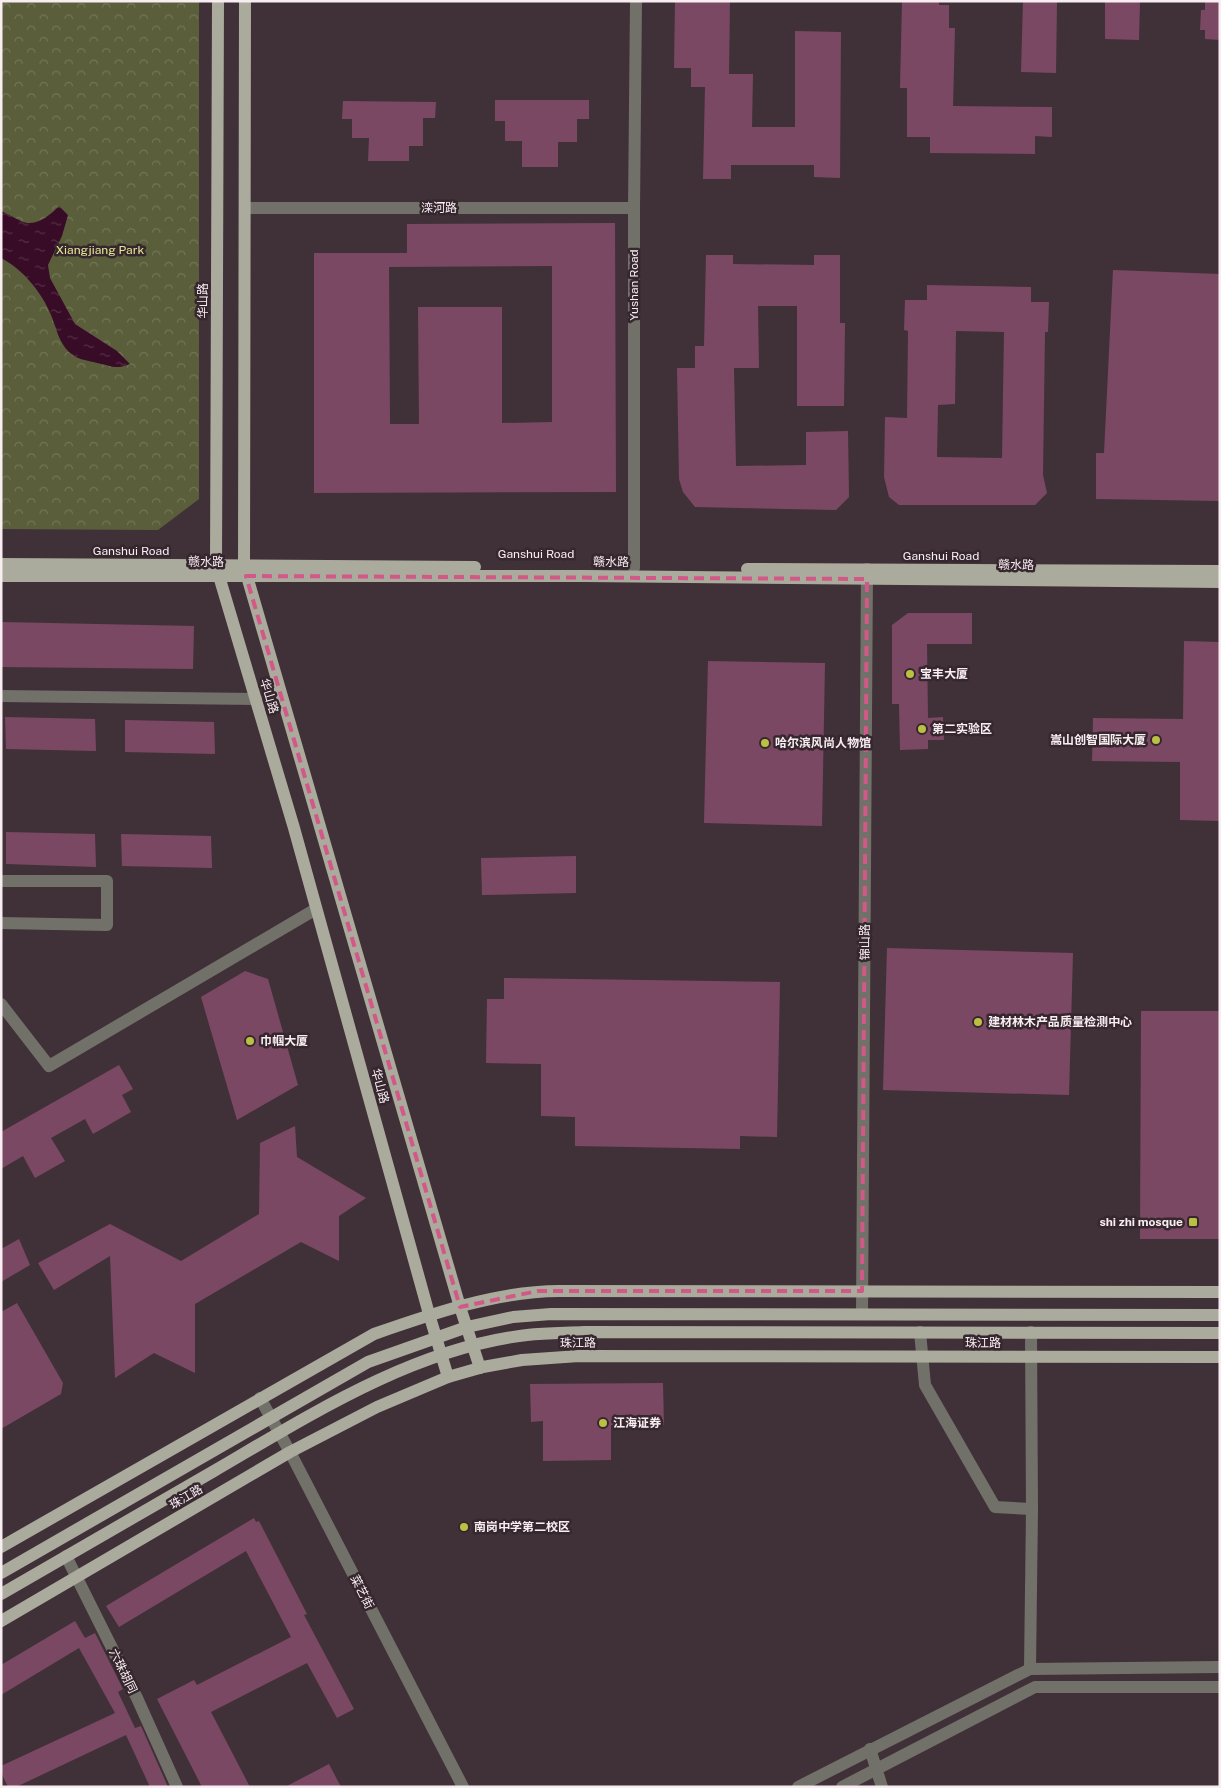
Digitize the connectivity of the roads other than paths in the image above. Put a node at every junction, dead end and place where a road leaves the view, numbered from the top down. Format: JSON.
{"nodes":[{"id":1,"x":218,"y":1,"type":"edge"},
{"id":2,"x":245,"y":1,"type":"edge"},
{"id":3,"x":636,"y":1,"type":"edge"},
{"id":4,"x":244,"y":208,"type":"junction"},
{"id":5,"x":634,"y":208,"type":"junction"},
{"id":6,"x":1,"y":564,"type":"edge"},
{"id":7,"x":634,"y":568,"type":"junction"},
{"id":8,"x":217,"y":571,"type":"junction"},
{"id":9,"x":245,"y":571,"type":"junction"},
{"id":10,"x":1220,"y":571,"type":"edge"},
{"id":11,"x":867,"y":574,"type":"junction"},
{"id":12,"x":1,"y":576,"type":"edge"},
{"id":13,"x":1220,"y":582,"type":"edge"},
{"id":14,"x":1,"y":696,"type":"edge"},
{"id":15,"x":256,"y":699,"type":"junction"},
{"id":16,"x":1,"y":881,"type":"edge"},
{"id":17,"x":316,"y":909,"type":"junction"},
{"id":18,"x":1,"y":923,"type":"edge"},
{"id":19,"x":1,"y":1004,"type":"edge"},
{"id":20,"x":862,"y":1291,"type":"junction"},
{"id":21,"x":1220,"y":1292,"type":"edge"},
{"id":22,"x":460,"y":1307,"type":"junction"},
{"id":23,"x":429,"y":1314,"type":"junction"},
{"id":24,"x":862,"y":1314,"type":"junction"},
{"id":25,"x":1220,"y":1315,"type":"edge"},
{"id":26,"x":467,"y":1327,"type":"junction"},
{"id":27,"x":920,"y":1332,"type":"junction"},
{"id":28,"x":1031,"y":1332,"type":"junction"},
{"id":29,"x":1220,"y":1333,"type":"edge"},
{"id":30,"x":435,"y":1337,"type":"junction"},
{"id":31,"x":473,"y":1346,"type":"junction"},
{"id":32,"x":441,"y":1355,"type":"junction"},
{"id":33,"x":922,"y":1356,"type":"junction"},
{"id":34,"x":1031,"y":1357,"type":"junction"},
{"id":35,"x":1220,"y":1357,"type":"edge"},
{"id":36,"x":480,"y":1368,"type":"junction"},
{"id":37,"x":448,"y":1377,"type":"junction"},
{"id":38,"x":260,"y":1398,"type":"junction"},
{"id":39,"x":271,"y":1417,"type":"junction"},
{"id":40,"x":279,"y":1432,"type":"junction"},
{"id":41,"x":290,"y":1452,"type":"junction"},
{"id":42,"x":1032,"y":1510,"type":"junction"},
{"id":43,"x":1,"y":1547,"type":"edge"},
{"id":44,"x":66,"y":1556,"type":"junction"},
{"id":45,"x":1,"y":1573,"type":"edge"},
{"id":46,"x":77,"y":1577,"type":"junction"},
{"id":47,"x":1,"y":1594,"type":"edge"},
{"id":48,"x":1,"y":1621,"type":"edge"},
{"id":49,"x":1220,"y":1668,"type":"edge"},
{"id":50,"x":1030,"y":1669,"type":"junction"},
{"id":51,"x":1220,"y":1687,"type":"edge"},
{"id":52,"x":870,"y":1749,"type":"junction"},
{"id":53,"x":876,"y":1769,"type":"junction"},
{"id":54,"x":177,"y":1787,"type":"edge"},
{"id":55,"x":463,"y":1787,"type":"edge"},
{"id":56,"x":798,"y":1787,"type":"edge"},
{"id":57,"x":842,"y":1787,"type":"edge"},
{"id":58,"x":882,"y":1787,"type":"edge"}],
"edges":[{"from":1,"to":8,"type":"main road","name":"华山路"},
{"from":2,"to":4,"type":"main road","name":"华山路"},
{"from":3,"to":5,"type":"street","name":"Yushan Road"},
{"from":4,"to":5,"type":"street","name":"滦河路"},
{"from":4,"to":9,"type":"main road","name":"华山路"},
{"from":5,"to":7,"type":"street","name":"Yushan Road"},
{"from":6,"to":8,"type":"main road","name":"Ganshui Road"},
{"from":7,"to":9,"type":"main road","name":"Ganshui Road"},
{"from":7,"to":11,"type":"main road","name":"Ganshui Road"},
{"from":8,"to":9,"type":"main road","name":"Ganshui Road"},
{"from":8,"to":12,"type":"main road","name":"赣水路"},
{"from":8,"to":15,"type":"main road","name":"华山路"},
{"from":9,"to":11,"type":"main road","name":"赣水路"},
{"from":9,"to":22,"type":"main road","name":"华山路"},
{"from":10,"to":11,"type":"main road","name":"Ganshui Road"},
{"from":11,"to":13,"type":"main road","name":"赣水路"},
{"from":11,"to":20,"type":"street","name":"锦山路"},
{"from":14,"to":15,"type":"street"},
{"from":15,"to":17,"type":"main road","name":"华山路"},
{"from":16,"to":18,"type":"street"},
{"from":17,"to":19,"type":"street"},
{"from":17,"to":23,"type":"main road","name":"华山路"},
{"from":20,"to":21,"type":"main road"},
{"from":20,"to":22,"type":"main road"},
{"from":20,"to":24,"type":"street","name":"锦山路"},
{"from":22,"to":23,"type":"main road"},
{"from":22,"to":26,"type":"main road","name":"华山路"},
{"from":23,"to":30,"type":"main road","name":"华山路"},
{"from":23,"to":38,"type":"main road"},
{"from":24,"to":25,"type":"main road"},
{"from":24,"to":26,"type":"main road"},
{"from":26,"to":30,"type":"main road"},
{"from":26,"to":31,"type":"main road","name":"华山路"},
{"from":27,"to":28,"type":"main road","name":"珠江路"},
{"from":27,"to":31,"type":"main road","name":"珠江路"},
{"from":27,"to":33,"type":"street"},
{"from":28,"to":29,"type":"main road","name":"珠江路"},
{"from":28,"to":34,"type":"street"},
{"from":30,"to":32,"type":"main road","name":"华山路"},
{"from":30,"to":39,"type":"main road"},
{"from":31,"to":32,"type":"main road","name":"珠江路"},
{"from":31,"to":36,"type":"main road","name":"华山路"},
{"from":32,"to":37,"type":"main road","name":"华山路"},
{"from":32,"to":40,"type":"main road","name":"珠江路"},
{"from":33,"to":34,"type":"main road","name":"珠江路"},
{"from":33,"to":36,"type":"main road","name":"珠江路"},
{"from":33,"to":42,"type":"street"},
{"from":34,"to":35,"type":"main road","name":"珠江路"},
{"from":34,"to":42,"type":"street"},
{"from":36,"to":37,"type":"main road","name":"珠江路"},
{"from":37,"to":41,"type":"main road","name":"珠江路"},
{"from":38,"to":39,"type":"street","name":"菜艺街"},
{"from":38,"to":43,"type":"main road"},
{"from":39,"to":40,"type":"street","name":"菜艺街"},
{"from":39,"to":45,"type":"main road"},
{"from":40,"to":41,"type":"street","name":"菜艺街"},
{"from":40,"to":44,"type":"main road","name":"珠江路"},
{"from":41,"to":46,"type":"main road","name":"珠江路"},
{"from":41,"to":55,"type":"street","name":"菜艺街"},
{"from":42,"to":50,"type":"street"},
{"from":44,"to":46,"type":"street","name":"六珠胡同"},
{"from":44,"to":47,"type":"main road","name":"珠江路"},
{"from":46,"to":48,"type":"main road","name":"珠江路"},
{"from":46,"to":54,"type":"street","name":"六珠胡同"},
{"from":49,"to":50,"type":"street"},
{"from":50,"to":52,"type":"street"},
{"from":51,"to":53,"type":"street"},
{"from":52,"to":53,"type":"street"},
{"from":52,"to":56,"type":"street"},
{"from":53,"to":57,"type":"street"},
{"from":53,"to":58,"type":"street"}]}
